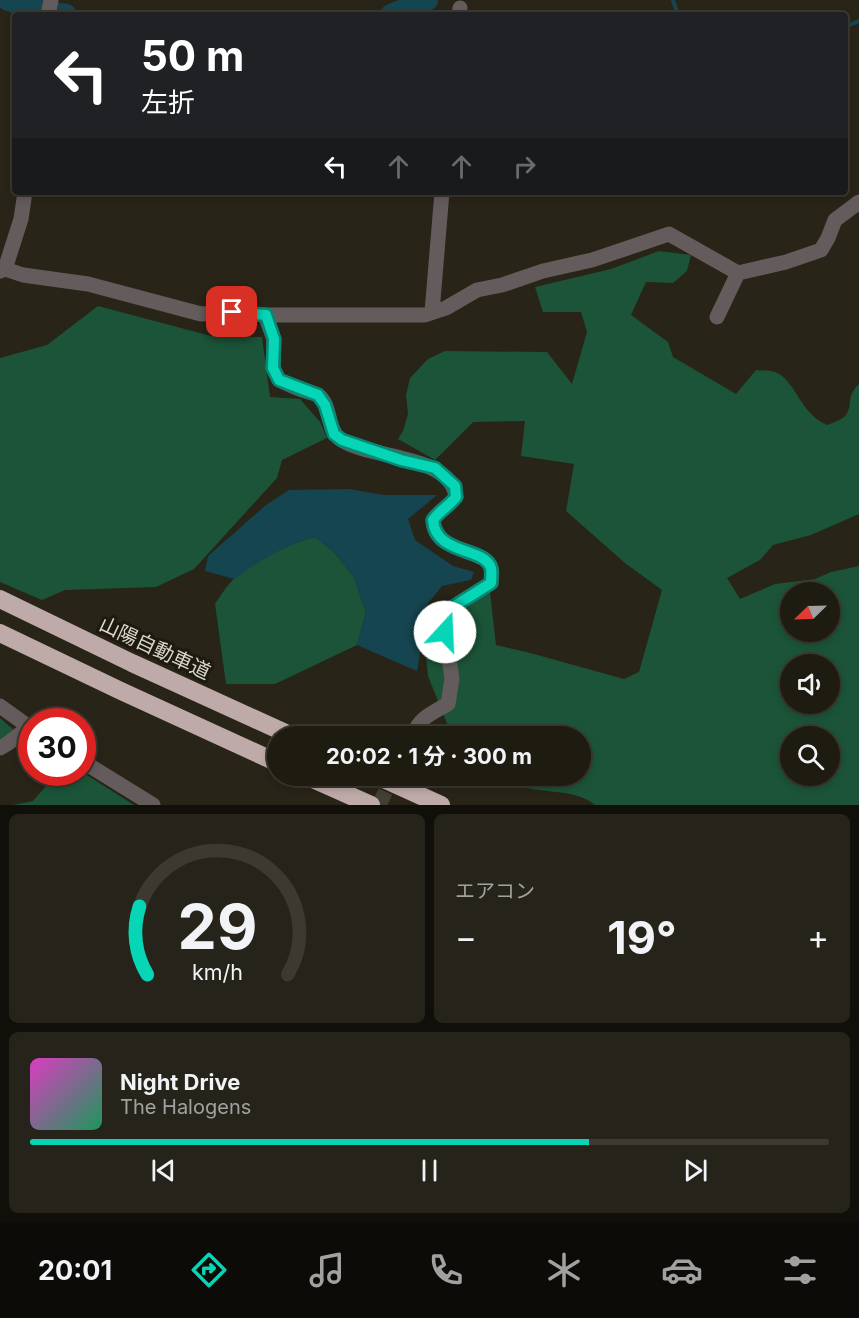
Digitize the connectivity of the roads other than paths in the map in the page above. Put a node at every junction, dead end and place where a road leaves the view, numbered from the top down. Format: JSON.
{"nodes":[{"id":1,"x":25,"y":195,"type":"edge"},
{"id":2,"x":442,"y":195,"type":"edge"},
{"id":3,"x":859,"y":202,"type":"edge"},
{"id":4,"x":3,"y":270,"type":"edge"},
{"id":5,"x":738,"y":273,"type":"junction"},
{"id":6,"x":432,"y":312,"type":"junction"},
{"id":7,"x":266,"y":315,"type":"junction"},
{"id":8,"x":717,"y":316,"type":"dead end"},
{"id":9,"x":0,"y":599,"type":"edge"},
{"id":10,"x":0,"y":633,"type":"edge"},
{"id":11,"x":0,"y":706,"type":"edge"},
{"id":12,"x":18,"y":719,"type":"edge"},
{"id":13,"x":270,"y":726,"type":"edge"},
{"id":14,"x":417,"y":726,"type":"edge"},
{"id":15,"x":18,"y":737,"type":"edge"},
{"id":16,"x":0,"y":748,"type":"edge"},
{"id":17,"x":267,"y":758,"type":"edge"},
{"id":18,"x":96,"y":770,"type":"edge"},
{"id":19,"x":328,"y":786,"type":"edge"},
{"id":20,"x":399,"y":786,"type":"edge"},
{"id":21,"x":153,"y":805,"type":"edge"},
{"id":22,"x":371,"y":805,"type":"edge"},
{"id":23,"x":441,"y":805,"type":"edge"}],
"edges":[{"from":1,"to":4,"type":"street"},
{"from":2,"to":6,"type":"street"},
{"from":3,"to":5,"type":"street"},
{"from":4,"to":7,"type":"street"},
{"from":5,"to":6,"type":"street"},
{"from":5,"to":8,"type":"street"},
{"from":6,"to":7,"type":"street"},
{"from":7,"to":14,"type":"street"},
{"from":9,"to":13,"type":"highway","name":"山陽自動車道"},
{"from":10,"to":17,"type":"highway"},
{"from":11,"to":12,"type":"street"},
{"from":15,"to":16,"type":"street"},
{"from":18,"to":21,"type":"street"},
{"from":19,"to":22,"type":"highway"},
{"from":20,"to":23,"type":"highway"}]}
